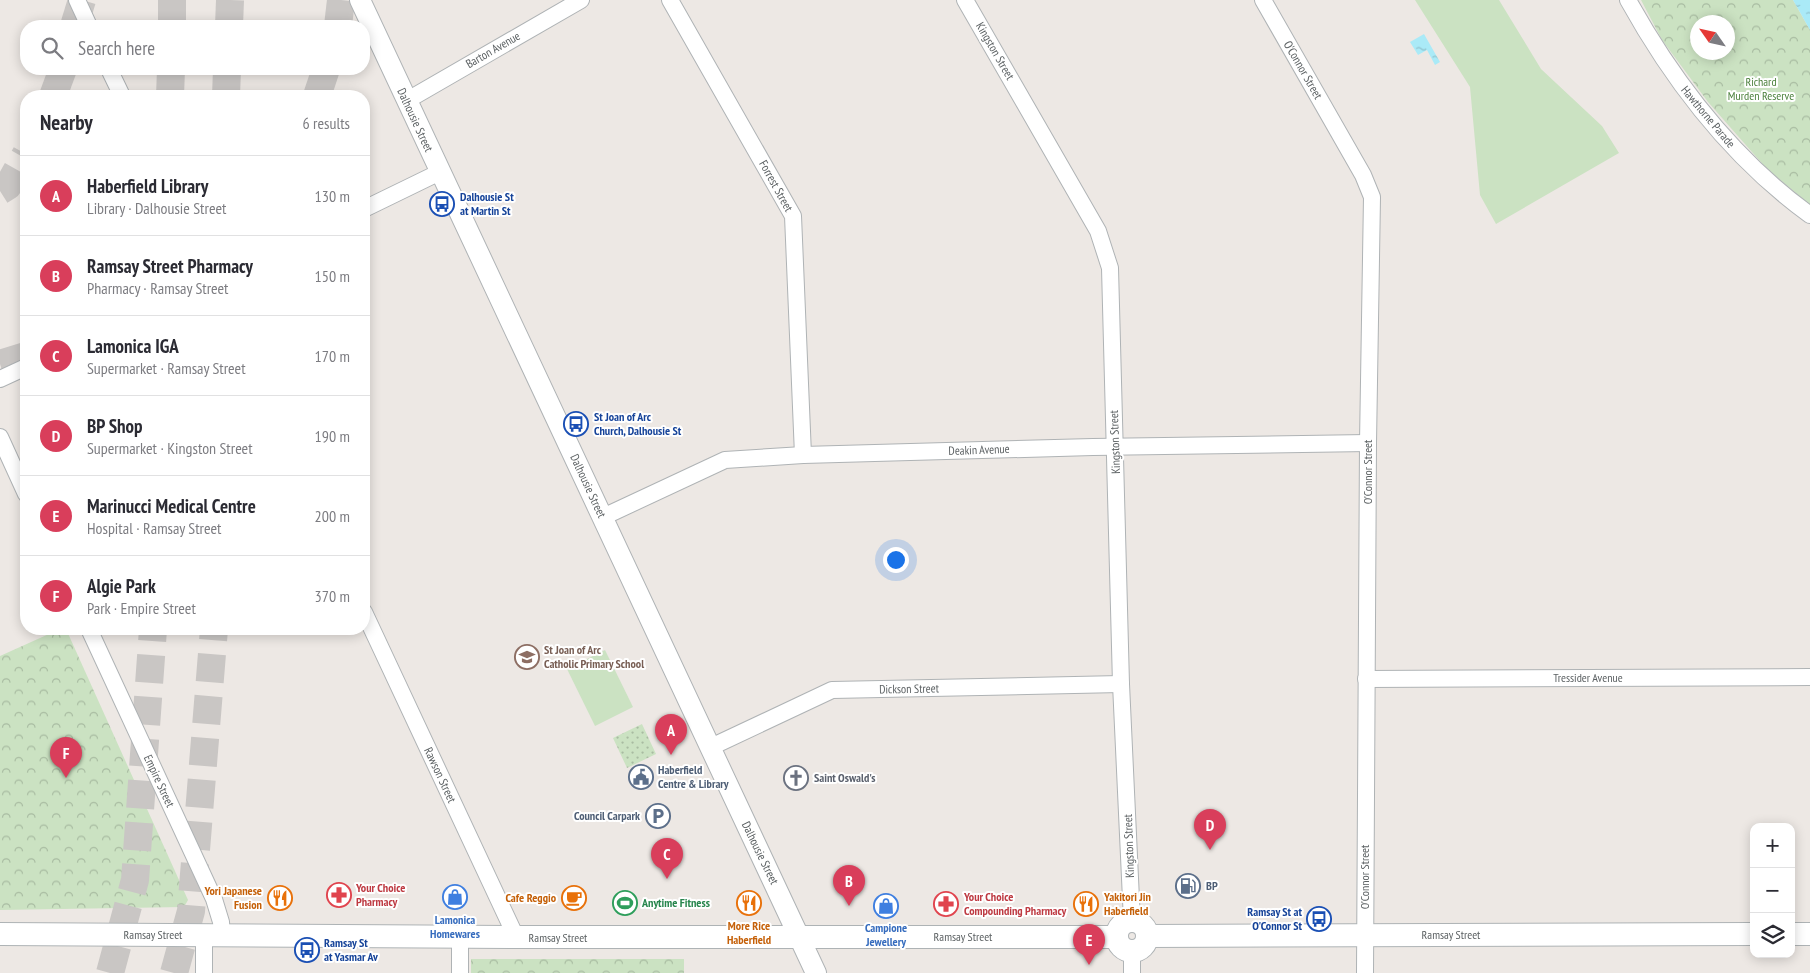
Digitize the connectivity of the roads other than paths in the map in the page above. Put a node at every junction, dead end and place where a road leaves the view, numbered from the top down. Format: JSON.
{"nodes":[{"id":1,"x":77,"y":0,"type":"edge"},
{"id":2,"x":360,"y":0,"type":"edge"},
{"id":3,"x":581,"y":0,"type":"edge"},
{"id":4,"x":670,"y":0,"type":"edge"},
{"id":5,"x":965,"y":0,"type":"edge"},
{"id":6,"x":1263,"y":0,"type":"edge"},
{"id":7,"x":1628,"y":0,"type":"edge"},
{"id":8,"x":87,"y":20,"type":"edge"},
{"id":9,"x":369,"y":20,"type":"edge"},
{"id":10,"x":370,"y":22,"type":"edge"},
{"id":11,"x":112,"y":75,"type":"edge"},
{"id":12,"x":119,"y":90,"type":"edge"},
{"id":13,"x":406,"y":101,"type":"junction"},
{"id":14,"x":440,"y":172,"type":"junction"},
{"id":15,"x":370,"y":206,"type":"edge"},
{"id":16,"x":1810,"y":215,"type":"edge"},
{"id":17,"x":20,"y":370,"type":"edge"},
{"id":18,"x":0,"y":379,"type":"edge"},
{"id":19,"x":0,"y":438,"type":"edge"},
{"id":20,"x":1368,"y":443,"type":"junction"},
{"id":21,"x":1116,"y":446,"type":"junction"},
{"id":22,"x":803,"y":455,"type":"junction"},
{"id":23,"x":20,"y":481,"type":"edge"},
{"id":24,"x":603,"y":517,"type":"junction"},
{"id":25,"x":370,"y":625,"type":"edge"},
{"id":26,"x":91,"y":635,"type":"edge"},
{"id":27,"x":1810,"y":677,"type":"edge"},
{"id":28,"x":1366,"y":679,"type":"junction"},
{"id":29,"x":1121,"y":684,"type":"junction"},
{"id":30,"x":711,"y":747,"type":"junction"},
{"id":31,"x":0,"y":934,"type":"edge"},
{"id":32,"x":1750,"y":934,"type":"edge"},
{"id":33,"x":1795,"y":934,"type":"edge"},
{"id":34,"x":1810,"y":934,"type":"edge"},
{"id":35,"x":213,"y":935,"type":"junction"},
{"id":36,"x":1365,"y":935,"type":"junction"},
{"id":37,"x":460,"y":937,"type":"junction"},
{"id":38,"x":516,"y":938,"type":"junction"},
{"id":39,"x":800,"y":938,"type":"junction"},
{"id":40,"x":1132,"y":944,"type":"edge"},
{"id":41,"x":204,"y":973,"type":"edge"},
{"id":42,"x":460,"y":973,"type":"edge"},
{"id":43,"x":816,"y":973,"type":"edge"},
{"id":44,"x":1365,"y":973,"type":"edge"}],
"edges":[{"from":1,"to":8,"type":"street"},
{"from":2,"to":9,"type":"street","name":"Dalhousie Street"},
{"from":3,"to":13,"type":"street","name":"Barton Avenue"},
{"from":4,"to":22,"type":"street","name":"Forrest Street"},
{"from":5,"to":21,"type":"street","name":"Kingston Street"},
{"from":6,"to":20,"type":"street","name":"O'Connor Street"},
{"from":7,"to":16,"type":"street","name":"Hawthorne Parade"},
{"from":10,"to":13,"type":"street","name":"Dalhousie Street"},
{"from":11,"to":12,"type":"street"},
{"from":13,"to":14,"type":"street","name":"Dalhousie Street"},
{"from":14,"to":15,"type":"street"},
{"from":14,"to":24,"type":"street","name":"Dalhousie Street"},
{"from":17,"to":18,"type":"street"},
{"from":19,"to":23,"type":"street"},
{"from":20,"to":21,"type":"street","name":"Deakin Avenue"},
{"from":20,"to":28,"type":"street","name":"O'Connor Street"},
{"from":21,"to":22,"type":"street","name":"Deakin Avenue"},
{"from":21,"to":29,"type":"street","name":"Kingston Street"},
{"from":22,"to":24,"type":"street","name":"Deakin Avenue"},
{"from":24,"to":30,"type":"street","name":"Dalhousie Street"},
{"from":25,"to":38,"type":"street","name":"Rawson Street"},
{"from":26,"to":35,"type":"street","name":"Empire Street"},
{"from":27,"to":28,"type":"street","name":"Tressider Avenue"},
{"from":28,"to":36,"type":"street","name":"O'Connor Street"},
{"from":29,"to":30,"type":"street","name":"Dickson Street"},
{"from":29,"to":40,"type":"street","name":"Kingston Street"},
{"from":30,"to":39,"type":"street","name":"Dalhousie Street"},
{"from":31,"to":35,"type":"main road","name":"Ramsay Street"},
{"from":32,"to":36,"type":"main road","name":"Ramsay Street"},
{"from":33,"to":34,"type":"main road"},
{"from":35,"to":37,"type":"main road","name":"Ramsay Street"},
{"from":35,"to":41,"type":"street","name":"Empire Street"},
{"from":36,"to":40,"type":"main road","name":"Ramsay Street"},
{"from":36,"to":44,"type":"street","name":"O'Connor Street"},
{"from":37,"to":38,"type":"main road","name":"Ramsay Street"},
{"from":37,"to":42,"type":"street"},
{"from":38,"to":39,"type":"main road","name":"Ramsay Street"},
{"from":39,"to":40,"type":"main road","name":"Ramsay Street"},
{"from":39,"to":43,"type":"street","name":"Dalhousie Street"}]}
